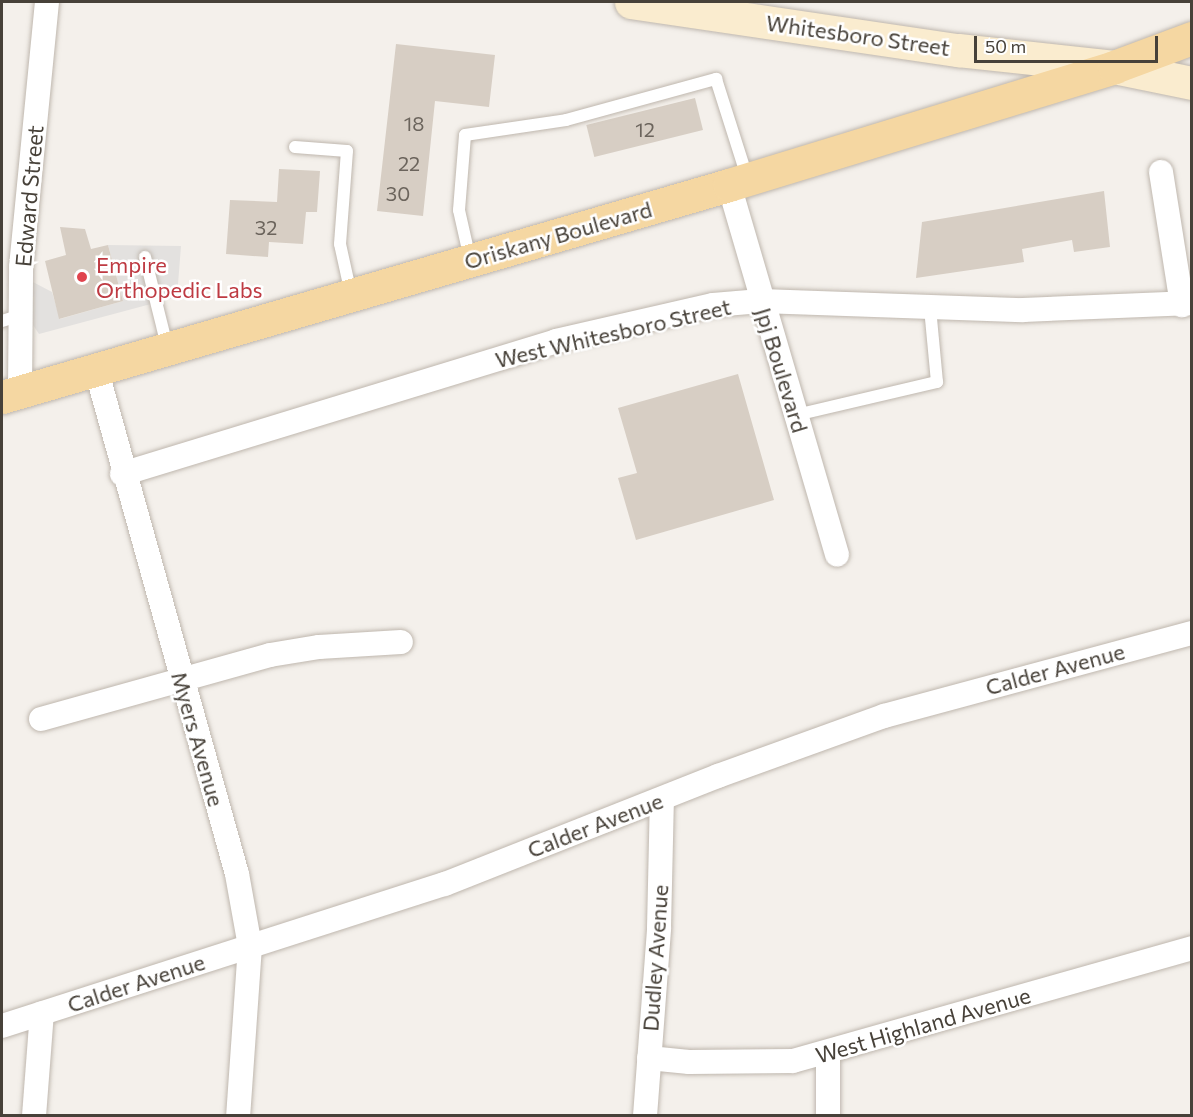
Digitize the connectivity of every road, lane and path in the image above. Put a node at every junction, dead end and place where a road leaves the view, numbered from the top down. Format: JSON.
{"nodes":[{"id":1,"x":47,"y":2,"type":"edge"},
{"id":2,"x":631,"y":2,"type":"edge"},
{"id":3,"x":1191,"y":38,"type":"edge"},
{"id":4,"x":1114,"y":67,"type":"junction"},
{"id":5,"x":1191,"y":83,"type":"edge"},
{"id":6,"x":294,"y":147,"type":"dead end"},
{"id":7,"x":1161,"y":172,"type":"dead end"},
{"id":8,"x":738,"y":182,"type":"junction"},
{"id":9,"x":145,"y":257,"type":"dead end"},
{"id":10,"x":470,"y":260,"type":"junction"},
{"id":11,"x":351,"y":295,"type":"junction"},
{"id":12,"x":761,"y":301,"type":"junction"},
{"id":13,"x":1187,"y":304,"type":"edge"},
{"id":14,"x":930,"y":308,"type":"junction"},
{"id":15,"x":12,"y":318,"type":"edge"},
{"id":16,"x":168,"y":348,"type":"junction"},
{"id":17,"x":96,"y":369,"type":"junction"},
{"id":18,"x":11,"y":394,"type":"edge"},
{"id":19,"x":796,"y":416,"type":"junction"},
{"id":20,"x":122,"y":474,"type":"junction"},
{"id":21,"x":837,"y":555,"type":"dead end"},
{"id":22,"x":1191,"y":633,"type":"edge"},
{"id":23,"x":401,"y":642,"type":"dead end"},
{"id":24,"x":182,"y":681,"type":"junction"},
{"id":25,"x":41,"y":719,"type":"dead end"},
{"id":26,"x":662,"y":799,"type":"junction"},
{"id":27,"x":250,"y":946,"type":"junction"},
{"id":28,"x":1191,"y":948,"type":"edge"},
{"id":29,"x":42,"y":1013,"type":"junction"},
{"id":30,"x":2,"y":1026,"type":"edge"},
{"id":31,"x":828,"y":1054,"type":"junction"},
{"id":32,"x":649,"y":1058,"type":"junction"},
{"id":33,"x":34,"y":1116,"type":"edge"},
{"id":34,"x":238,"y":1116,"type":"edge"},
{"id":35,"x":645,"y":1116,"type":"edge"},
{"id":36,"x":828,"y":1116,"type":"edge"}],
"edges":[{"from":1,"to":15,"type":"street","name":"Edward Street"},
{"from":2,"to":4,"type":"street","name":"Whitesboro Street"},
{"from":3,"to":4,"type":"main road","name":"Oriskany Boulevard"},
{"from":4,"to":5,"type":"street","name":"Whitesboro Street"},
{"from":4,"to":8,"type":"main road","name":"Oriskany Boulevard"},
{"from":6,"to":11,"type":"lane"},
{"from":7,"to":13,"type":"street"},
{"from":8,"to":10,"type":"main road","name":"Oriskany Boulevard"},
{"from":8,"to":10,"type":"lane"},
{"from":8,"to":12,"type":"street","name":"Jpj Boulevard"},
{"from":9,"to":16,"type":"lane"},
{"from":10,"to":11,"type":"main road","name":"Oriskany Boulevard"},
{"from":11,"to":16,"type":"main road","name":"Oriskany Boulevard"},
{"from":12,"to":14,"type":"street","name":"West Whitesboro Street"},
{"from":12,"to":19,"type":"street","name":"Jpj Boulevard"},
{"from":12,"to":20,"type":"street","name":"West Whitesboro Street"},
{"from":13,"to":14,"type":"street","name":"West Whitesboro Street"},
{"from":14,"to":19,"type":"lane"},
{"from":15,"to":18,"type":"street","name":"Edward Street"},
{"from":16,"to":17,"type":"main road","name":"Oriskany Boulevard"},
{"from":17,"to":18,"type":"main road","name":"Oriskany Boulevard"},
{"from":17,"to":20,"type":"street","name":"Myers Avenue"},
{"from":19,"to":21,"type":"street","name":"Jpj Boulevard"},
{"from":20,"to":24,"type":"street","name":"Myers Avenue"},
{"from":22,"to":26,"type":"street","name":"Calder Avenue"},
{"from":23,"to":24,"type":"street"},
{"from":24,"to":25,"type":"street"},
{"from":24,"to":27,"type":"street","name":"Myers Avenue"},
{"from":26,"to":27,"type":"street","name":"Calder Avenue"},
{"from":26,"to":32,"type":"street","name":"Dudley Avenue"},
{"from":27,"to":29,"type":"street","name":"Calder Avenue"},
{"from":27,"to":34,"type":"street","name":"Myers Avenue"},
{"from":28,"to":31,"type":"street","name":"West Highland Avenue"},
{"from":29,"to":30,"type":"street","name":"Calder Avenue"},
{"from":29,"to":33,"type":"street"},
{"from":31,"to":32,"type":"street","name":"West Highland Avenue"},
{"from":31,"to":36,"type":"street"},
{"from":32,"to":35,"type":"street","name":"Dudley Avenue"}]}
